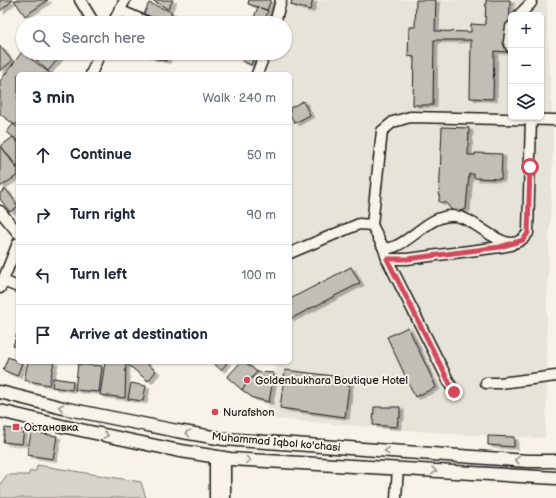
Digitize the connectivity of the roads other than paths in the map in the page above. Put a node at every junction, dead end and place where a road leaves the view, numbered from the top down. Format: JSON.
{"nodes":[{"id":1,"x":80,"y":0,"type":"edge"},
{"id":2,"x":125,"y":0,"type":"edge"},
{"id":3,"x":281,"y":0,"type":"edge"},
{"id":4,"x":531,"y":1,"type":"edge"},
{"id":5,"x":119,"y":10,"type":"junction"},
{"id":6,"x":522,"y":12,"type":"edge"},
{"id":7,"x":531,"y":12,"type":"edge"},
{"id":8,"x":90,"y":16,"type":"edge"},
{"id":9,"x":116,"y":16,"type":"edge"},
{"id":10,"x":133,"y":16,"type":"edge"},
{"id":11,"x":277,"y":16,"type":"edge"},
{"id":12,"x":97,"y":60,"type":"edge"},
{"id":13,"x":262,"y":60,"type":"edge"},
{"id":14,"x":91,"y":72,"type":"edge"},
{"id":15,"x":258,"y":72,"type":"edge"},
{"id":16,"x":508,"y":118,"type":"edge"},
{"id":17,"x":544,"y":119,"type":"edge"},
{"id":18,"x":531,"y":120,"type":"edge"},
{"id":19,"x":556,"y":120,"type":"edge"},
{"id":20,"x":0,"y":211,"type":"edge"},
{"id":21,"x":372,"y":225,"type":"junction"},
{"id":22,"x":16,"y":231,"type":"edge"},
{"id":23,"x":515,"y":244,"type":"junction"},
{"id":24,"x":16,"y":248,"type":"edge"},
{"id":25,"x":384,"y":249,"type":"junction"},
{"id":26,"x":292,"y":251,"type":"edge"},
{"id":27,"x":387,"y":259,"type":"junction"},
{"id":28,"x":2,"y":284,"type":"edge"},
{"id":29,"x":16,"y":287,"type":"edge"},
{"id":30,"x":556,"y":376,"type":"edge"},
{"id":31,"x":486,"y":383,"type":"dead end"},
{"id":32,"x":0,"y":384,"type":"edge"},
{"id":33,"x":454,"y":392,"type":"dead end"},
{"id":34,"x":5,"y":394,"type":"edge"},
{"id":35,"x":0,"y":411,"type":"edge"},
{"id":36,"x":215,"y":457,"type":"junction"},
{"id":37,"x":230,"y":459,"type":"junction"},
{"id":38,"x":556,"y":461,"type":"edge"},
{"id":39,"x":398,"y":468,"type":"junction"},
{"id":40,"x":556,"y":478,"type":"edge"},
{"id":41,"x":215,"y":498,"type":"edge"},
{"id":42,"x":225,"y":498,"type":"edge"},
{"id":43,"x":396,"y":498,"type":"edge"}],
"edges":[{"from":1,"to":8,"type":"street"},
{"from":2,"to":5,"type":"street"},
{"from":3,"to":11,"type":"street"},
{"from":4,"to":6,"type":"street"},
{"from":4,"to":7,"type":"street"},
{"from":5,"to":9,"type":"street"},
{"from":5,"to":10,"type":"street"},
{"from":12,"to":14,"type":"street"},
{"from":13,"to":15,"type":"street"},
{"from":16,"to":21,"type":"street"},
{"from":17,"to":19,"type":"street"},
{"from":18,"to":23,"type":"street"},
{"from":20,"to":22,"type":"street"},
{"from":21,"to":25,"type":"street"},
{"from":21,"to":26,"type":"street"},
{"from":23,"to":25,"type":"street"},
{"from":23,"to":27,"type":"street"},
{"from":24,"to":28,"type":"street"},
{"from":25,"to":27,"type":"street"},
{"from":27,"to":33,"type":"street"},
{"from":28,"to":29,"type":"street"},
{"from":30,"to":31,"type":"street"},
{"from":32,"to":34,"type":"main road"},
{"from":38,"to":34,"type":"main road","name":"Muhammad Iqbol ko'chasi","one_way":true},
{"from":35,"to":36,"type":"main road","name":"Muhammad Iqbol ko'chasi","one_way":true},
{"from":36,"to":37,"type":"main road","name":"Muhammad Iqbol ko'chasi"},
{"from":36,"to":41,"type":"street"},
{"from":37,"to":39,"type":"main road","name":"Muhammad Iqbol ko'chasi","one_way":true},
{"from":37,"to":42,"type":"street"},
{"from":39,"to":40,"type":"main road","name":"Muhammad Iqbol ko'chasi","one_way":true},
{"from":39,"to":43,"type":"street"}]}
